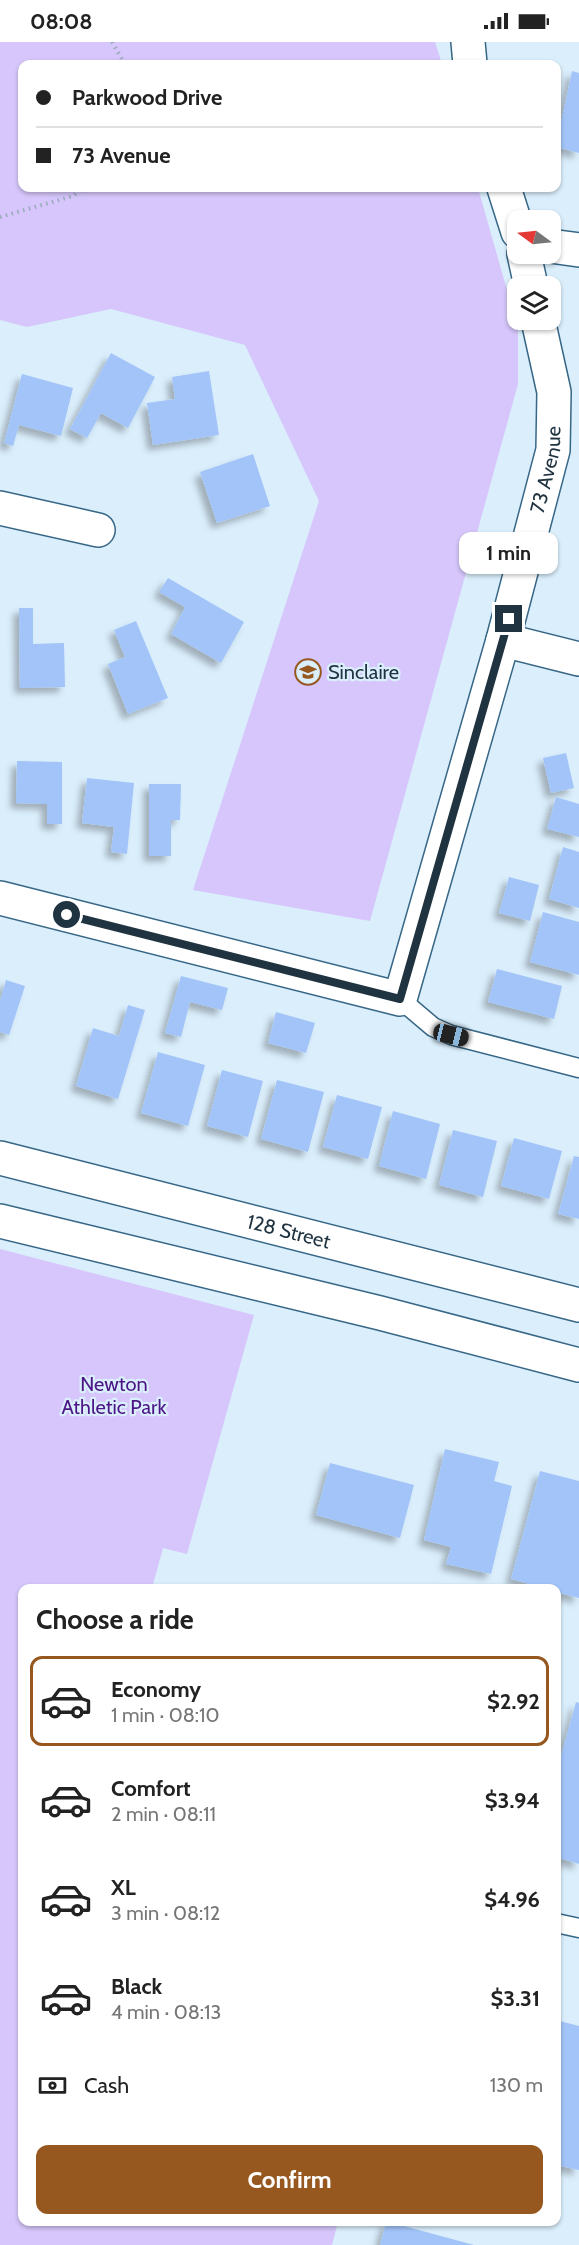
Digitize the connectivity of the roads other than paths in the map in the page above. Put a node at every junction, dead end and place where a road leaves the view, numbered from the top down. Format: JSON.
{"nodes":[{"id":1,"x":468,"y":42,"type":"edge"},
{"id":2,"x":470,"y":60,"type":"edge"},
{"id":3,"x":505,"y":192,"type":"edge"},
{"id":4,"x":511,"y":210,"type":"edge"},
{"id":5,"x":561,"y":248,"type":"edge"},
{"id":6,"x":579,"y":250,"type":"edge"},
{"id":7,"x":540,"y":330,"type":"edge"},
{"id":8,"x":0,"y":508,"type":"edge"},
{"id":9,"x":98,"y":530,"type":"dead end"},
{"id":10,"x":503,"y":639,"type":"junction"},
{"id":11,"x":579,"y":659,"type":"edge"},
{"id":12,"x":0,"y":898,"type":"edge"},
{"id":13,"x":400,"y":999,"type":"junction"},
{"id":14,"x":579,"y":1068,"type":"edge"},
{"id":15,"x":0,"y":1158,"type":"edge"},
{"id":16,"x":0,"y":1221,"type":"edge"},
{"id":17,"x":579,"y":1305,"type":"edge"},
{"id":18,"x":579,"y":1365,"type":"edge"},
{"id":19,"x":561,"y":1924,"type":"edge"},
{"id":20,"x":579,"y":1928,"type":"edge"}],
"edges":[{"from":1,"to":2,"type":"street"},
{"from":3,"to":4,"type":"street"},
{"from":5,"to":6,"type":"street"},
{"from":7,"to":10,"type":"street","name":"73 Avenue"},
{"from":8,"to":9,"type":"street"},
{"from":10,"to":11,"type":"street"},
{"from":10,"to":13,"type":"street","name":"73 Avenue"},
{"from":12,"to":13,"type":"street"},
{"from":13,"to":14,"type":"lane"},
{"from":15,"to":17,"type":"street","name":"128 Street"},
{"from":16,"to":18,"type":"street"},
{"from":19,"to":20,"type":"lane"}]}
